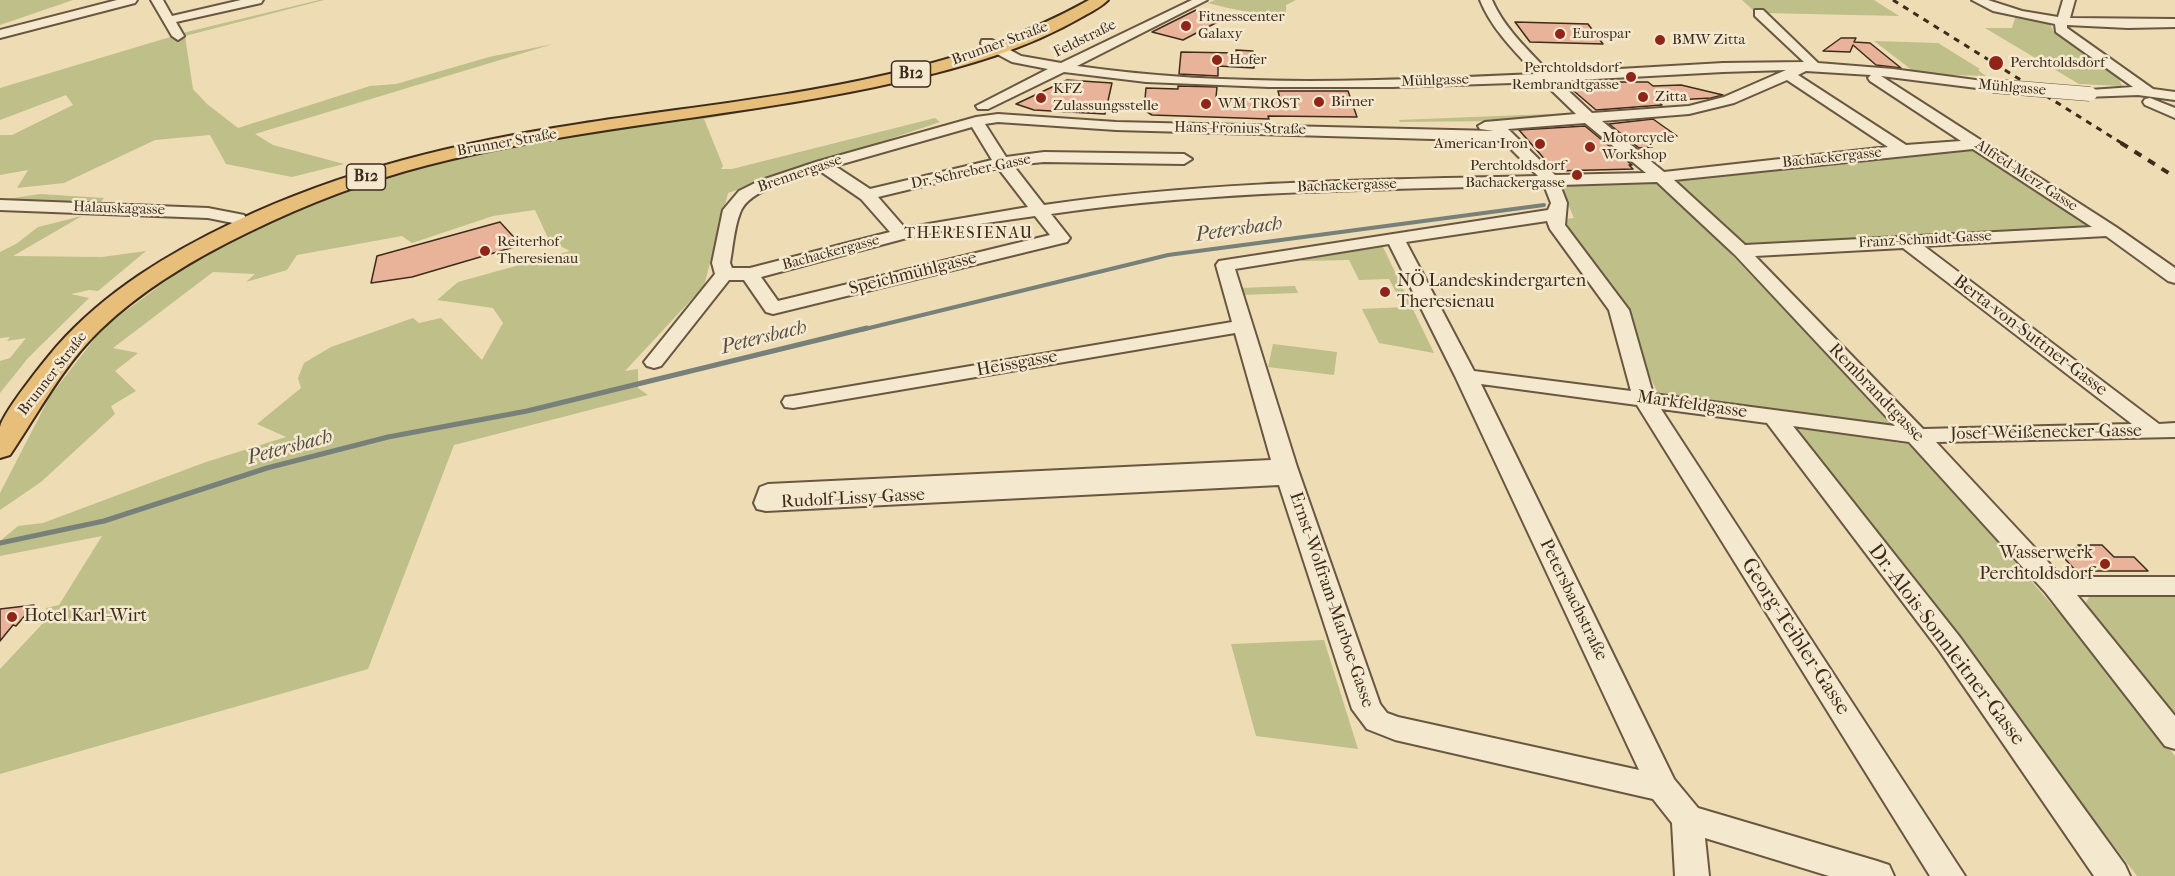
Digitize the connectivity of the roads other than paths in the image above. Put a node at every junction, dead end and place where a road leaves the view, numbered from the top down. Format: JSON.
{"nodes":[{"id":1,"x":131,"y":0,"type":"edge"},
{"id":2,"x":157,"y":0,"type":"edge"},
{"id":3,"x":257,"y":0,"type":"edge"},
{"id":4,"x":1084,"y":0,"type":"edge"},
{"id":5,"x":1100,"y":0,"type":"edge"},
{"id":6,"x":1201,"y":0,"type":"edge"},
{"id":7,"x":1978,"y":0,"type":"edge"},
{"id":8,"x":2069,"y":0,"type":"edge"},
{"id":9,"x":1488,"y":6,"type":"edge"},
{"id":10,"x":1759,"y":13,"type":"dead end"},
{"id":11,"x":170,"y":20,"type":"junction"},
{"id":12,"x":2062,"y":21,"type":"junction"},
{"id":13,"x":2175,"y":23,"type":"edge"},
{"id":14,"x":0,"y":34,"type":"edge"},
{"id":15,"x":178,"y":36,"type":"dead end"},
{"id":16,"x":994,"y":46,"type":"junction"},
{"id":17,"x":1065,"y":67,"type":"junction"},
{"id":18,"x":1807,"y":67,"type":"junction"},
{"id":19,"x":1789,"y":75,"type":"junction"},
{"id":20,"x":1546,"y":77,"type":"junction"},
{"id":21,"x":1875,"y":78,"type":"dead end"},
{"id":22,"x":2155,"y":98,"type":"edge"},
{"id":23,"x":979,"y":113,"type":"junction"},
{"id":24,"x":1586,"y":116,"type":"junction"},
{"id":25,"x":1381,"y":125,"type":"dead end"},
{"id":26,"x":1188,"y":128,"type":"junction"},
{"id":27,"x":1501,"y":131,"type":"junction"},
{"id":28,"x":1977,"y":144,"type":"junction"},
{"id":29,"x":1903,"y":150,"type":"junction"},
{"id":30,"x":1002,"y":162,"type":"junction"},
{"id":31,"x":822,"y":165,"type":"junction"},
{"id":32,"x":1185,"y":177,"type":"junction"},
{"id":33,"x":1661,"y":177,"type":"junction"},
{"id":34,"x":1550,"y":179,"type":"junction"},
{"id":35,"x":867,"y":195,"type":"junction"},
{"id":36,"x":0,"y":205,"type":"edge"},
{"id":37,"x":1040,"y":210,"type":"junction"},
{"id":38,"x":1556,"y":213,"type":"junction"},
{"id":39,"x":238,"y":219,"type":"junction"},
{"id":40,"x":2110,"y":231,"type":"junction"},
{"id":41,"x":901,"y":234,"type":"junction"},
{"id":42,"x":1395,"y":238,"type":"junction"},
{"id":43,"x":1906,"y":241,"type":"junction"},
{"id":44,"x":1741,"y":251,"type":"junction"},
{"id":45,"x":724,"y":274,"type":"junction"},
{"id":46,"x":750,"y":274,"type":"junction"},
{"id":47,"x":2175,"y":277,"type":"edge"},
{"id":48,"x":1243,"y":332,"type":"junction"},
{"id":49,"x":654,"y":362,"type":"dead end"},
{"id":50,"x":1466,"y":376,"type":"junction"},
{"id":51,"x":1643,"y":398,"type":"junction"},
{"id":52,"x":793,"y":402,"type":"dead end"},
{"id":53,"x":0,"y":410,"type":"edge"},
{"id":54,"x":1773,"y":417,"type":"junction"},
{"id":55,"x":2164,"y":430,"type":"edge"},
{"id":56,"x":1917,"y":436,"type":"junction"},
{"id":57,"x":0,"y":449,"type":"edge"},
{"id":58,"x":1286,"y":472,"type":"junction"},
{"id":59,"x":2055,"y":586,"type":"junction"},
{"id":60,"x":2175,"y":586,"type":"edge"},
{"id":61,"x":2175,"y":737,"type":"edge"},
{"id":62,"x":1663,"y":788,"type":"junction"},
{"id":63,"x":1688,"y":819,"type":"junction"},
{"id":64,"x":1692,"y":876,"type":"edge"},
{"id":65,"x":1877,"y":876,"type":"edge"},
{"id":66,"x":1948,"y":876,"type":"edge"},
{"id":67,"x":2113,"y":876,"type":"edge"}],
"edges":[{"from":1,"to":14,"type":"street"},
{"from":2,"to":11,"type":"street"},
{"from":3,"to":11,"type":"street"},
{"from":4,"to":16,"type":"main road","name":"Brunner Straße","number":"B12"},
{"from":5,"to":16,"type":"main road","name":"Brunner Straße","number":"B12"},
{"from":6,"to":17,"type":"street","name":"Feldstraße"},
{"from":7,"to":12,"type":"street"},
{"from":8,"to":12,"type":"street"},
{"from":9,"to":20,"type":"street","name":"Rembrandtgasse"},
{"from":10,"to":18,"type":"street"},
{"from":11,"to":15,"type":"street"},
{"from":12,"to":13,"type":"street"},
{"from":12,"to":22,"type":"street"},
{"from":16,"to":17,"type":"street","name":"Mühlgasse"},
{"from":16,"to":39,"type":"main road","name":"Brunner Straße","number":"B12"},
{"from":16,"to":57,"type":"main road","name":"Brunner Straße","number":"B12"},
{"from":17,"to":20,"type":"street","name":"Mühlgasse"},
{"from":17,"to":23,"type":"street","name":"Feldstraße"},
{"from":18,"to":19,"type":"street","name":"Hans-Fronius-Straße"},
{"from":18,"to":20,"type":"street","name":"Mühlgasse"},
{"from":18,"to":22,"type":"street","name":"Mühlgasse","bridge":true},
{"from":19,"to":24,"type":"street","name":"Hans-Fronius-Straße"},
{"from":19,"to":29,"type":"street"},
{"from":20,"to":24,"type":"street","name":"Rembrandtgasse"},
{"from":21,"to":28,"type":"street","name":"Alfred-Merz-Gasse"},
{"from":23,"to":26,"type":"street","name":"Hans-Fronius-Straße"},
{"from":23,"to":30,"type":"street"},
{"from":23,"to":31,"type":"street","name":"Brennergasse"},
{"from":24,"to":27,"type":"street","name":"Hans-Fronius-Straße"},
{"from":24,"to":33,"type":"street","name":"Rembrandtgasse"},
{"from":25,"to":27,"type":"street","name":"Hans-Fronius-Straße"},
{"from":26,"to":27,"type":"street","name":"Hans-Fronius-Straße"},
{"from":26,"to":32,"type":"street"},
{"from":27,"to":34,"type":"street"},
{"from":28,"to":29,"type":"street","name":"Bachackergasse"},
{"from":28,"to":40,"type":"street","name":"Alfred-Merz-Gasse"},
{"from":29,"to":33,"type":"street","name":"Bachackergasse"},
{"from":30,"to":32,"type":"street","name":"Dr.-Schreber-Gasse"},
{"from":30,"to":35,"type":"street","name":"Dr.-Schreber-Gasse"},
{"from":30,"to":37,"type":"street"},
{"from":31,"to":35,"type":"street"},
{"from":31,"to":45,"type":"street","name":"Brennergasse"},
{"from":32,"to":34,"type":"street","name":"Bachackergasse"},
{"from":32,"to":37,"type":"street","name":"Bachackergasse"},
{"from":33,"to":34,"type":"street","name":"Bachackergasse"},
{"from":33,"to":44,"type":"street","name":"Rembrandtgasse"},
{"from":34,"to":38,"type":"street","name":"Georg-Teibler-Gasse"},
{"from":35,"to":41,"type":"street"},
{"from":36,"to":39,"type":"street","name":"Halauskagasse"},
{"from":37,"to":41,"type":"street","name":"Bachackergasse"},
{"from":37,"to":46,"type":"street","name":"Speichmühlgasse"},
{"from":38,"to":42,"type":"street"},
{"from":38,"to":51,"type":"street","name":"Georg-Teibler-Gasse"},
{"from":39,"to":53,"type":"main road","name":"Brunner Straße","number":"B12"},
{"from":40,"to":43,"type":"street","name":"Franz-Schmidt-Gasse"},
{"from":40,"to":47,"type":"street","name":"Alfred-Merz-Gasse"},
{"from":41,"to":46,"type":"street","name":"Bachackergasse"},
{"from":42,"to":48,"type":"street","name":"Ernst-Wolfram-Marboe-Gasse"},
{"from":42,"to":50,"type":"street","name":"Petersbachstraße"},
{"from":43,"to":44,"type":"street","name":"Franz-Schmidt-Gasse"},
{"from":43,"to":55,"type":"street","name":"Berta-von-Suttner-Gasse"},
{"from":44,"to":56,"type":"street","name":"Rembrandtgasse"},
{"from":45,"to":46,"type":"street","name":"Bachackergasse"},
{"from":45,"to":49,"type":"street"},
{"from":48,"to":52,"type":"street","name":"Heissgasse"},
{"from":48,"to":58,"type":"street","name":"Ernst-Wolfram-Marboe-Gasse"},
{"from":50,"to":51,"type":"street","name":"Markfeldgasse"},
{"from":50,"to":62,"type":"street","name":"Petersbachstraße"},
{"from":51,"to":54,"type":"street","name":"Markfeldgasse"},
{"from":51,"to":66,"type":"street","name":"Georg-Teibler-Gasse"},
{"from":54,"to":56,"type":"street","name":"Markfeldgasse"},
{"from":54,"to":67,"type":"street","name":"Dr.-Alois-Sonnleitner-Gasse"},
{"from":55,"to":56,"type":"street","name":"Josef-Weißenecker-Gasse"},
{"from":56,"to":59,"type":"street","name":"Rembrandtgasse"},
{"from":58,"to":58,"type":"street","name":"Rudolf-Lissy-Gasse"},
{"from":58,"to":62,"type":"street","name":"Ernst-Wolfram-Marboe-Gasse"},
{"from":59,"to":60,"type":"street"},
{"from":59,"to":61,"type":"street","name":"Rembrandtgasse"},
{"from":62,"to":63,"type":"street","name":"Petersbachstraße"},
{"from":63,"to":64,"type":"street"},
{"from":63,"to":65,"type":"street"}]}
